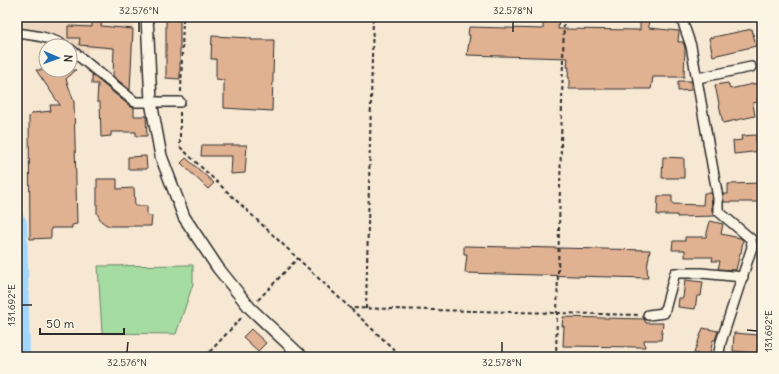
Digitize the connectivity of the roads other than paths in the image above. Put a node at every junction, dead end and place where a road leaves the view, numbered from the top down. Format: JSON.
{"nodes":[{"id":1,"x":147,"y":17,"type":"edge"},
{"id":2,"x":681,"y":17,"type":"edge"},
{"id":3,"x":17,"y":32,"type":"edge"},
{"id":4,"x":45,"y":38,"type":"edge"},
{"id":5,"x":78,"y":56,"type":"edge"},
{"id":6,"x":751,"y":67,"type":"dead end"},
{"id":7,"x":698,"y":78,"type":"junction"},
{"id":8,"x":150,"y":102,"type":"junction"},
{"id":9,"x":180,"y":102,"type":"road end"},
{"id":10,"x":743,"y":277,"type":"junction"},
{"id":11,"x":648,"y":315,"type":"road end"},
{"id":12,"x":302,"y":357,"type":"edge"},
{"id":13,"x":718,"y":357,"type":"edge"}],
"edges":[{"from":1,"to":8,"type":"street"},
{"from":2,"to":7,"type":"street"},
{"from":3,"to":4,"type":"street"},
{"from":5,"to":8,"type":"street"},
{"from":6,"to":7,"type":"street"},
{"from":7,"to":10,"type":"street"},
{"from":8,"to":9,"type":"street"},
{"from":8,"to":12,"type":"street"},
{"from":10,"to":11,"type":"street"},
{"from":10,"to":13,"type":"street"}]}
